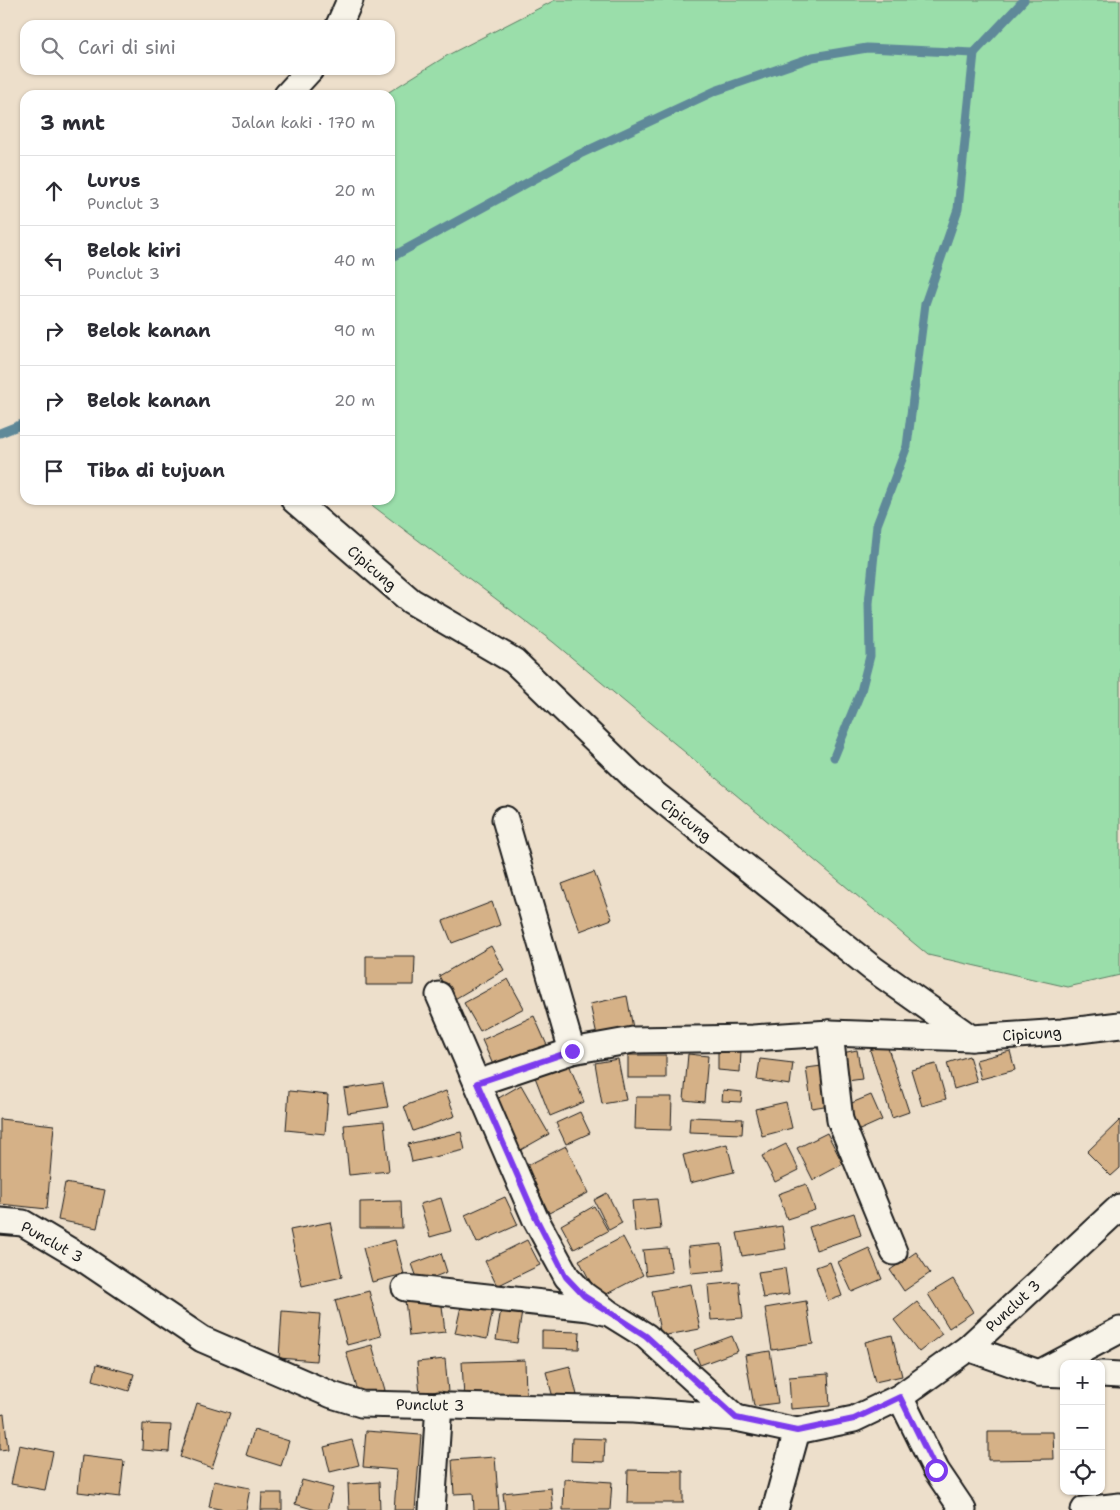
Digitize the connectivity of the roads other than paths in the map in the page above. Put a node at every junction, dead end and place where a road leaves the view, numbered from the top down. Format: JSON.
{"nodes":[{"id":1,"x":350,"y":0,"type":"edge"},
{"id":2,"x":341,"y":20,"type":"edge"},
{"id":3,"x":305,"y":75,"type":"edge"},
{"id":4,"x":292,"y":90,"type":"edge"},
{"id":5,"x":300,"y":505,"type":"edge"},
{"id":6,"x":506,"y":819,"type":"dead end"},
{"id":7,"x":439,"y":995,"type":"dead end"},
{"id":8,"x":1120,"y":1025,"type":"edge"},
{"id":9,"x":830,"y":1032,"type":"junction"},
{"id":10,"x":971,"y":1038,"type":"junction"},
{"id":11,"x":572,"y":1051,"type":"junction"},
{"id":12,"x":477,"y":1083,"type":"junction"},
{"id":13,"x":1120,"y":1207,"type":"edge"},
{"id":14,"x":0,"y":1221,"type":"edge"},
{"id":15,"x":894,"y":1252,"type":"dead end"},
{"id":16,"x":405,"y":1288,"type":"dead end"},
{"id":17,"x":609,"y":1313,"type":"junction"},
{"id":18,"x":1120,"y":1330,"type":"edge"},
{"id":19,"x":968,"y":1348,"type":"junction"},
{"id":20,"x":1039,"y":1373,"type":"junction"},
{"id":21,"x":1060,"y":1374,"type":"edge"},
{"id":22,"x":1105,"y":1374,"type":"edge"},
{"id":23,"x":1120,"y":1375,"type":"edge"},
{"id":24,"x":900,"y":1397,"type":"junction"},
{"id":25,"x":439,"y":1405,"type":"junction"},
{"id":26,"x":736,"y":1418,"type":"junction"},
{"id":27,"x":797,"y":1431,"type":"junction"},
{"id":28,"x":1120,"y":1506,"type":"edge"},
{"id":29,"x":432,"y":1510,"type":"edge"},
{"id":30,"x":775,"y":1510,"type":"edge"},
{"id":31,"x":963,"y":1510,"type":"edge"},
{"id":32,"x":1084,"y":1510,"type":"edge"}],
"edges":[{"from":1,"to":2,"type":"street"},
{"from":3,"to":4,"type":"street"},
{"from":5,"to":10,"type":"street","name":"Cipicung"},
{"from":6,"to":11,"type":"street"},
{"from":7,"to":12,"type":"street"},
{"from":8,"to":10,"type":"street","name":"Cipicung"},
{"from":9,"to":10,"type":"street"},
{"from":9,"to":11,"type":"street"},
{"from":9,"to":15,"type":"street"},
{"from":11,"to":12,"type":"street"},
{"from":12,"to":17,"type":"street"},
{"from":13,"to":19,"type":"street","name":"Punclut 3"},
{"from":14,"to":25,"type":"street","name":"Punclut 3"},
{"from":16,"to":17,"type":"street"},
{"from":17,"to":26,"type":"street"},
{"from":18,"to":20,"type":"street"},
{"from":19,"to":20,"type":"street"},
{"from":19,"to":24,"type":"street","name":"Punclut 3"},
{"from":20,"to":21,"type":"street"},
{"from":22,"to":23,"type":"street"},
{"from":24,"to":27,"type":"street","name":"Punclut 3"},
{"from":24,"to":31,"type":"street"},
{"from":25,"to":26,"type":"street","name":"Punclut 3"},
{"from":25,"to":29,"type":"street"},
{"from":26,"to":27,"type":"street","name":"Punclut 3"},
{"from":27,"to":30,"type":"street"},
{"from":28,"to":32,"type":"street"}]}
